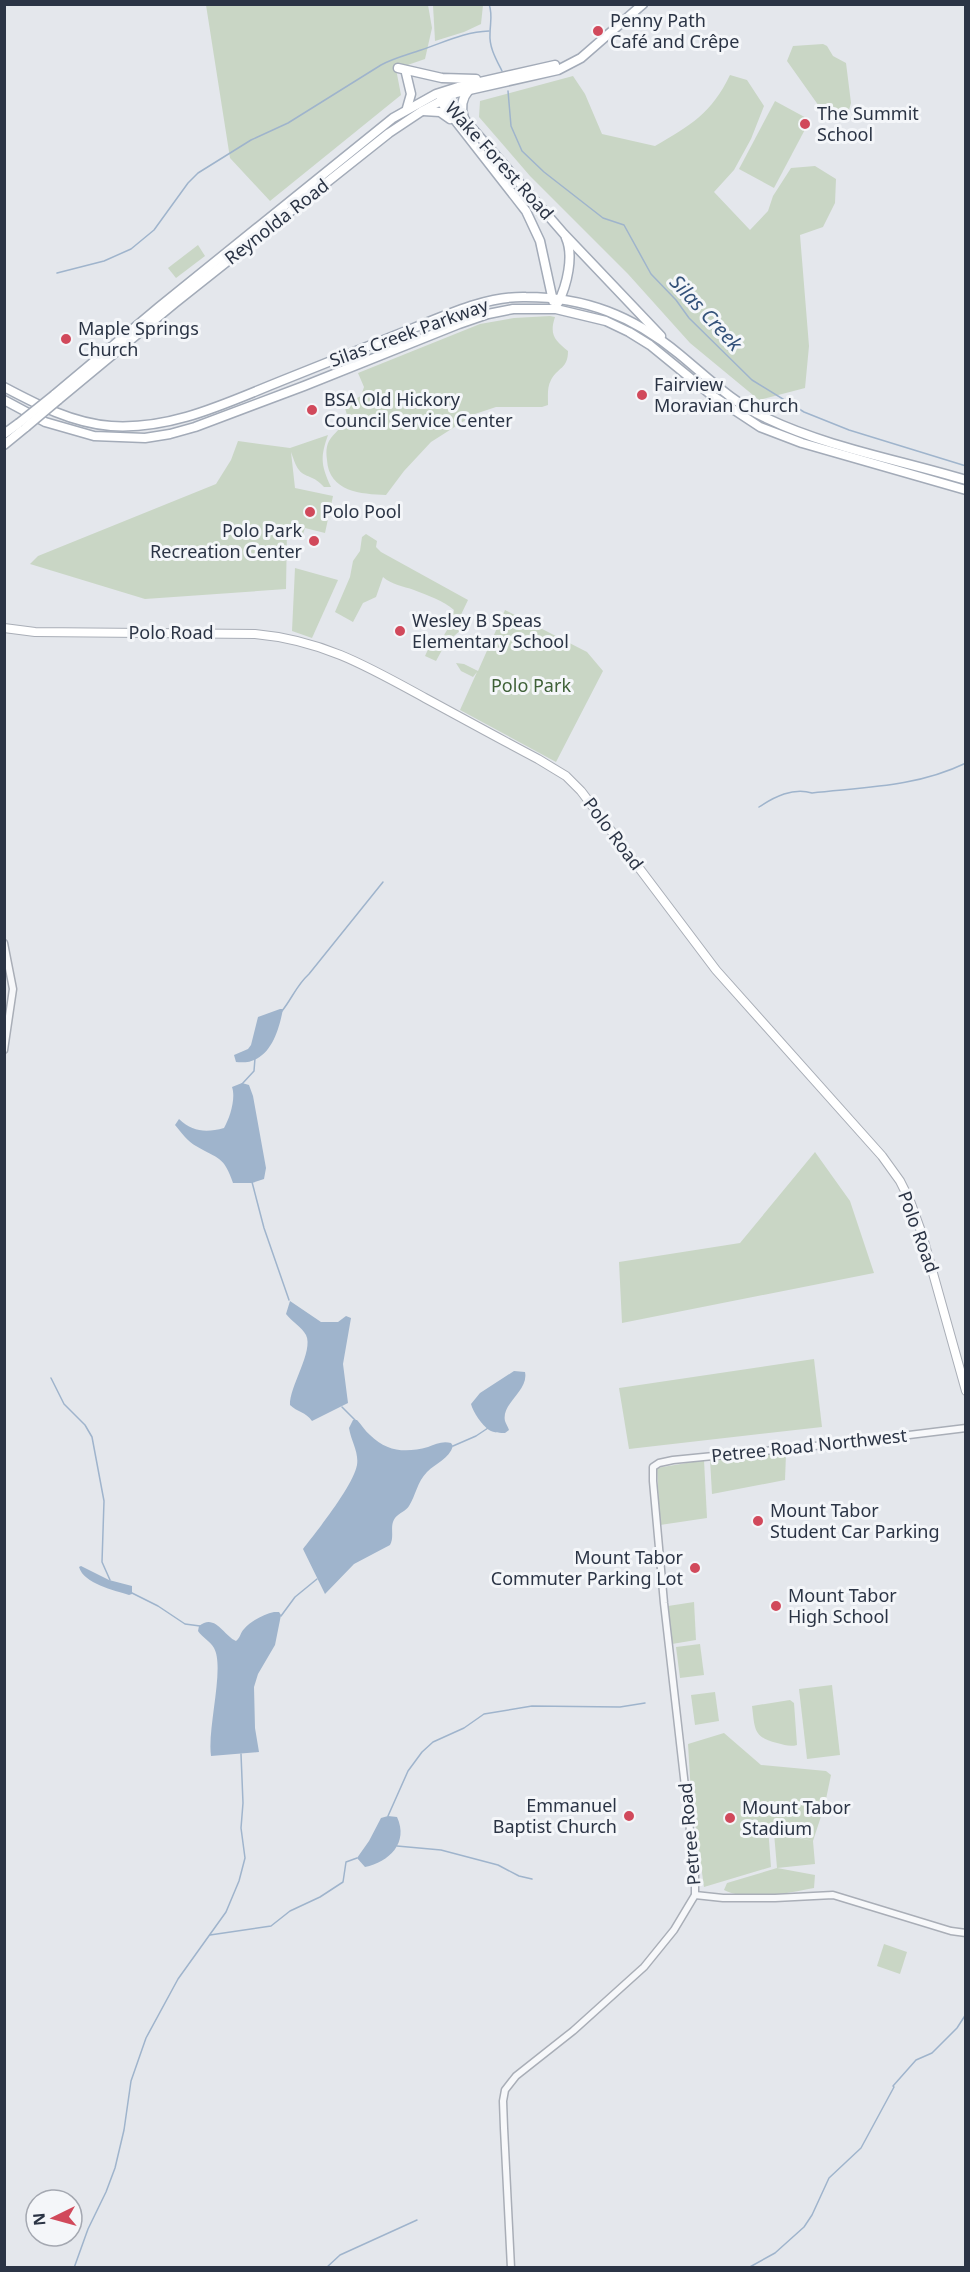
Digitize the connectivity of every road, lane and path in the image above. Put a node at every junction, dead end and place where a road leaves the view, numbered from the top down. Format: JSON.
{"nodes":[{"id":1,"x":643,"y":4,"type":"edge"},
{"id":2,"x":581,"y":58,"type":"junction"},
{"id":3,"x":488,"y":80,"type":"junction"},
{"id":4,"x":470,"y":90,"type":"junction"},
{"id":5,"x":440,"y":98,"type":"junction"},
{"id":6,"x":407,"y":108,"type":"junction"},
{"id":7,"x":422,"y":111,"type":"junction"},
{"id":8,"x":462,"y":123,"type":"junction"},
{"id":9,"x":564,"y":234,"type":"junction"},
{"id":10,"x":547,"y":270,"type":"junction"},
{"id":11,"x":526,"y":297,"type":"junction"},
{"id":12,"x":557,"y":298,"type":"junction"},
{"id":13,"x":556,"y":309,"type":"junction"},
{"id":14,"x":678,"y":353,"type":"junction"},
{"id":15,"x":4,"y":387,"type":"edge"},
{"id":16,"x":56,"y":398,"type":"junction"},
{"id":17,"x":4,"y":400,"type":"edge"},
{"id":18,"x":23,"y":425,"type":"junction"},
{"id":19,"x":4,"y":434,"type":"edge"},
{"id":20,"x":4,"y":445,"type":"edge"},
{"id":21,"x":966,"y":480,"type":"edge"},
{"id":22,"x":966,"y":490,"type":"edge"},
{"id":23,"x":4,"y":628,"type":"edge"},
{"id":24,"x":4,"y":943,"type":"edge"},
{"id":25,"x":4,"y":1050,"type":"edge"},
{"id":26,"x":966,"y":1391,"type":"edge"},
{"id":27,"x":966,"y":1428,"type":"edge"},
{"id":28,"x":653,"y":1467,"type":"joint"},
{"id":29,"x":695,"y":1895,"type":"junction"},
{"id":30,"x":966,"y":1933,"type":"edge"},
{"id":31,"x":511,"y":2268,"type":"edge"}],
"edges":[{"from":1,"to":2,"type":"main road","name":"Reynolda Road"},
{"from":2,"to":3,"type":"main road","name":"Reynolda Road"},
{"from":2,"to":4,"type":"main road","name":"Reynolda Road"},
{"from":3,"to":5,"type":"main road","name":"Reynolda Road"},
{"from":3,"to":6,"type":"main road"},
{"from":4,"to":5,"type":"main road","name":"Reynolda Road"},
{"from":4,"to":8,"type":"main road"},
{"from":5,"to":6,"type":"main road","name":"Reynolda Road"},
{"from":5,"to":7,"type":"main road","name":"Reynolda Road"},
{"from":5,"to":8,"type":"main road","name":"Wake Forest Road"},
{"from":6,"to":16,"type":"main road","name":"Reynolda Road"},
{"from":7,"to":8,"type":"main road"},
{"from":7,"to":16,"type":"main road","name":"Reynolda Road"},
{"from":8,"to":9,"type":"main road","name":"Wake Forest Road"},
{"from":8,"to":10,"type":"main road","name":"Wake Forest Road"},
{"from":9,"to":12,"type":"main road","name":"Wake Forest Road"},
{"from":9,"to":14,"type":"main road","name":"Wake Forest Road"},
{"from":10,"to":11,"type":"main road"},
{"from":10,"to":12,"type":"main road","name":"Wake Forest Road"},
{"from":11,"to":12,"type":"main road","name":"Silas Creek Parkway"},
{"from":11,"to":15,"type":"main road","name":"Silas Creek Parkway"},
{"from":12,"to":13,"type":"main road","name":"Wake Forest Road"},
{"from":12,"to":14,"type":"main road","name":"Silas Creek Parkway"},
{"from":13,"to":17,"type":"main road","name":"Silas Creek Parkway"},
{"from":13,"to":22,"type":"main road","name":"Silas Creek Parkway"},
{"from":14,"to":21,"type":"main road","name":"Silas Creek Parkway"},
{"from":16,"to":18,"type":"main road","name":"Reynolda Road","bridge":true},
{"from":18,"to":19,"type":"main road","name":"Reynolda Road"},
{"from":18,"to":20,"type":"main road","name":"Reynolda Road"},
{"from":23,"to":26,"type":"main road","name":"Polo Road"},
{"from":24,"to":25,"type":"street"},
{"from":27,"to":28,"type":"street","name":"Petree Road Northwest"},
{"from":28,"to":29,"type":"street","name":"Petree Road"},
{"from":29,"to":30,"type":"street"},
{"from":29,"to":31,"type":"street","name":"Petree Road"}]}
